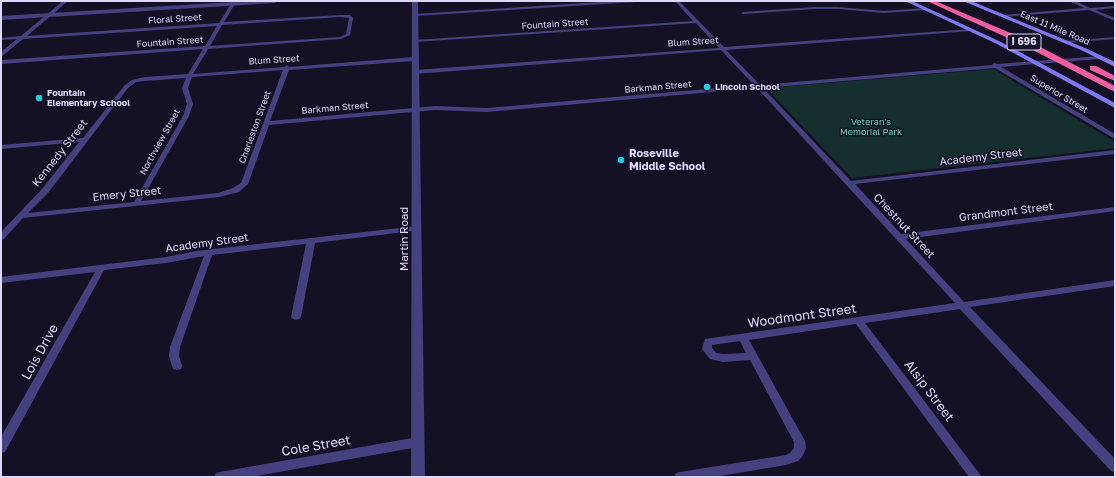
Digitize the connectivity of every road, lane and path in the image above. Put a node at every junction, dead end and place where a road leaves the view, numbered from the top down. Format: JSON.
{"nodes":[{"id":1,"x":66,"y":1,"type":"edge"},
{"id":2,"x":275,"y":1,"type":"edge"},
{"id":3,"x":415,"y":1,"type":"edge"},
{"id":4,"x":636,"y":1,"type":"edge"},
{"id":5,"x":677,"y":1,"type":"edge"},
{"id":6,"x":908,"y":1,"type":"edge"},
{"id":7,"x":930,"y":1,"type":"edge"},
{"id":8,"x":944,"y":1,"type":"edge"},
{"id":9,"x":966,"y":1,"type":"edge"},
{"id":10,"x":1071,"y":1,"type":"edge"},
{"id":11,"x":237,"y":3,"type":"edge"},
{"id":12,"x":1115,"y":7,"type":"edge"},
{"id":13,"x":925,"y":9,"type":"junction"},
{"id":14,"x":1090,"y":9,"type":"junction"},
{"id":15,"x":743,"y":13,"type":"dead end"},
{"id":16,"x":49,"y":15,"type":"junction"},
{"id":17,"x":415,"y":15,"type":"junction"},
{"id":18,"x":1003,"y":16,"type":"junction"},
{"id":19,"x":1,"y":18,"type":"edge"},
{"id":20,"x":1115,"y":20,"type":"edge"},
{"id":21,"x":696,"y":22,"type":"junction"},
{"id":22,"x":221,"y":24,"type":"junction"},
{"id":23,"x":971,"y":30,"type":"junction"},
{"id":24,"x":22,"y":38,"type":"junction"},
{"id":25,"x":341,"y":38,"type":"joint"},
{"id":26,"x":1115,"y":38,"type":"edge"},
{"id":27,"x":1,"y":39,"type":"edge"},
{"id":28,"x":415,"y":41,"type":"junction"},
{"id":29,"x":1065,"y":42,"type":"junction"},
{"id":30,"x":207,"y":47,"type":"junction"},
{"id":31,"x":722,"y":49,"type":"junction"},
{"id":32,"x":1,"y":55,"type":"edge"},
{"id":33,"x":1099,"y":57,"type":"junction"},
{"id":34,"x":415,"y":59,"type":"junction"},
{"id":35,"x":1,"y":62,"type":"edge"},
{"id":36,"x":1036,"y":62,"type":"junction"},
{"id":37,"x":1115,"y":65,"type":"edge"},
{"id":38,"x":994,"y":66,"type":"junction"},
{"id":39,"x":287,"y":68,"type":"junction"},
{"id":40,"x":415,"y":72,"type":"junction"},
{"id":41,"x":190,"y":75,"type":"junction"},
{"id":42,"x":1115,"y":80,"type":"edge"},
{"id":43,"x":134,"y":82,"type":"joint"},
{"id":44,"x":757,"y":86,"type":"junction"},
{"id":45,"x":1115,"y":89,"type":"edge"},
{"id":46,"x":1115,"y":106,"type":"edge"},
{"id":47,"x":415,"y":110,"type":"junction"},
{"id":48,"x":266,"y":123,"type":"junction"},
{"id":49,"x":1115,"y":137,"type":"edge"},
{"id":50,"x":85,"y":140,"type":"junction"},
{"id":51,"x":1,"y":147,"type":"edge"},
{"id":52,"x":1115,"y":152,"type":"edge"},
{"id":53,"x":849,"y":183,"type":"junction"},
{"id":54,"x":236,"y":190,"type":"joint"},
{"id":55,"x":136,"y":204,"type":"junction"},
{"id":56,"x":1115,"y":209,"type":"edge"},
{"id":57,"x":20,"y":216,"type":"junction"},
{"id":58,"x":417,"y":228,"type":"junction"},
{"id":59,"x":1,"y":237,"type":"edge"},
{"id":60,"x":900,"y":237,"type":"junction"},
{"id":61,"x":311,"y":240,"type":"junction"},
{"id":62,"x":209,"y":253,"type":"junction"},
{"id":63,"x":101,"y":268,"type":"junction"},
{"id":64,"x":1,"y":280,"type":"edge"},
{"id":65,"x":1115,"y":283,"type":"edge"},
{"id":66,"x":962,"y":305,"type":"junction"},
{"id":67,"x":296,"y":317,"type":"dead end"},
{"id":68,"x":859,"y":321,"type":"junction"},
{"id":69,"x":743,"y":337,"type":"junction"},
{"id":70,"x":752,"y":356,"type":"junction"},
{"id":71,"x":178,"y":366,"type":"dead end"},
{"id":72,"x":418,"y":442,"type":"junction"},
{"id":73,"x":1,"y":448,"type":"edge"},
{"id":74,"x":1115,"y":467,"type":"edge"},
{"id":75,"x":220,"y":477,"type":"edge"},
{"id":76,"x":418,"y":477,"type":"edge"},
{"id":77,"x":680,"y":477,"type":"edge"},
{"id":78,"x":976,"y":477,"type":"edge"}],
"edges":[{"from":1,"to":16,"type":"street"},
{"from":2,"to":11,"type":"street"},
{"from":3,"to":17,"type":"street","name":"Martin Road"},
{"from":4,"to":17,"type":"street"},
{"from":5,"to":21,"type":"street","name":"Chestnut Street"},
{"from":6,"to":13,"type":"main road"},
{"from":7,"to":45,"type":"highway","number":"I 696"},
{"from":8,"to":42,"type":"highway","number":"I 696"},
{"from":9,"to":18,"type":"main road","name":"East 11 Mile Road"},
{"from":10,"to":14,"type":"street"},
{"from":11,"to":16,"type":"street"},
{"from":11,"to":22,"type":"street","name":"Northview Street"},
{"from":12,"to":14,"type":"street"},
{"from":13,"to":15,"type":"street"},
{"from":13,"to":23,"type":"main road"},
{"from":14,"to":18,"type":"street"},
{"from":14,"to":20,"type":"street"},
{"from":16,"to":19,"type":"street"},
{"from":16,"to":24,"type":"street"},
{"from":17,"to":28,"type":"street","name":"Martin Road"},
{"from":18,"to":29,"type":"main road","name":"East 11 Mile Road"},
{"from":21,"to":28,"type":"street","name":"Fountain Street"},
{"from":21,"to":31,"type":"street","name":"Chestnut Street"},
{"from":22,"to":24,"type":"street","name":"Floral Street"},
{"from":22,"to":25,"type":"street","name":"Floral Street"},
{"from":22,"to":30,"type":"street","name":"Northview Street"},
{"from":23,"to":31,"type":"street","name":"Blum Street"},
{"from":23,"to":36,"type":"main road"},
{"from":24,"to":27,"type":"street","name":"Floral Street"},
{"from":24,"to":32,"type":"street"},
{"from":25,"to":30,"type":"street","name":"Fountain Street"},
{"from":26,"to":29,"type":"street"},
{"from":28,"to":34,"type":"street","name":"Martin Road"},
{"from":29,"to":33,"type":"main road","name":"East 11 Mile Road"},
{"from":30,"to":35,"type":"street","name":"Fountain Street"},
{"from":30,"to":41,"type":"street","name":"Northview Street"},
{"from":31,"to":40,"type":"street","name":"Blum Street"},
{"from":31,"to":44,"type":"street","name":"Chestnut Street"},
{"from":33,"to":36,"type":"street","name":"Barkman Street"},
{"from":33,"to":37,"type":"main road","name":"East 11 Mile Road"},
{"from":34,"to":39,"type":"street","name":"Blum Street"},
{"from":34,"to":40,"type":"street","name":"Martin Road"},
{"from":36,"to":38,"type":"street","name":"Barkman Street"},
{"from":36,"to":46,"type":"main road"},
{"from":38,"to":44,"type":"street","name":"Barkman Street"},
{"from":38,"to":49,"type":"street","name":"Superior Street"},
{"from":39,"to":41,"type":"street","name":"Blum Street"},
{"from":39,"to":48,"type":"street","name":"Charleston Street"},
{"from":40,"to":47,"type":"street","name":"Martin Road"},
{"from":41,"to":43,"type":"street","name":"Blum Street"},
{"from":41,"to":55,"type":"street","name":"Northview Street"},
{"from":43,"to":50,"type":"street","name":"Kennedy Street"},
{"from":44,"to":47,"type":"street","name":"Barkman Street"},
{"from":44,"to":53,"type":"street","name":"Chestnut Street"},
{"from":47,"to":48,"type":"street","name":"Barkman Street"},
{"from":47,"to":58,"type":"street","name":"Martin Road"},
{"from":48,"to":54,"type":"street","name":"Charleston Street"},
{"from":50,"to":51,"type":"street"},
{"from":50,"to":57,"type":"street","name":"Kennedy Street"},
{"from":52,"to":53,"type":"street","name":"Academy Street"},
{"from":53,"to":60,"type":"street","name":"Chestnut Street"},
{"from":54,"to":55,"type":"street","name":"Emery Street"},
{"from":55,"to":57,"type":"street","name":"Emery Street"},
{"from":56,"to":60,"type":"street","name":"Grandmont Street"},
{"from":57,"to":59,"type":"street","name":"Kennedy Street"},
{"from":58,"to":61,"type":"street","name":"Academy Street"},
{"from":58,"to":72,"type":"street","name":"Martin Road"},
{"from":60,"to":66,"type":"street","name":"Chestnut Street"},
{"from":61,"to":62,"type":"street","name":"Academy Street"},
{"from":61,"to":67,"type":"street"},
{"from":62,"to":63,"type":"street","name":"Academy Street"},
{"from":62,"to":71,"type":"street"},
{"from":63,"to":64,"type":"street","name":"Academy Street"},
{"from":63,"to":73,"type":"street","name":"Lois Drive"},
{"from":65,"to":66,"type":"street","name":"Woodmont Street"},
{"from":66,"to":68,"type":"street","name":"Woodmont Street"},
{"from":66,"to":74,"type":"street","name":"Chestnut Street"},
{"from":68,"to":69,"type":"street","name":"Woodmont Street"},
{"from":68,"to":78,"type":"street","name":"Alsip Street"},
{"from":69,"to":70,"type":"street","name":"Woodmont Street"},
{"from":69,"to":70,"type":"street"},
{"from":70,"to":77,"type":"street","name":"Woodmont Street"},
{"from":72,"to":75,"type":"street","name":"Cole Street"},
{"from":72,"to":76,"type":"street","name":"Martin Road"}]}
